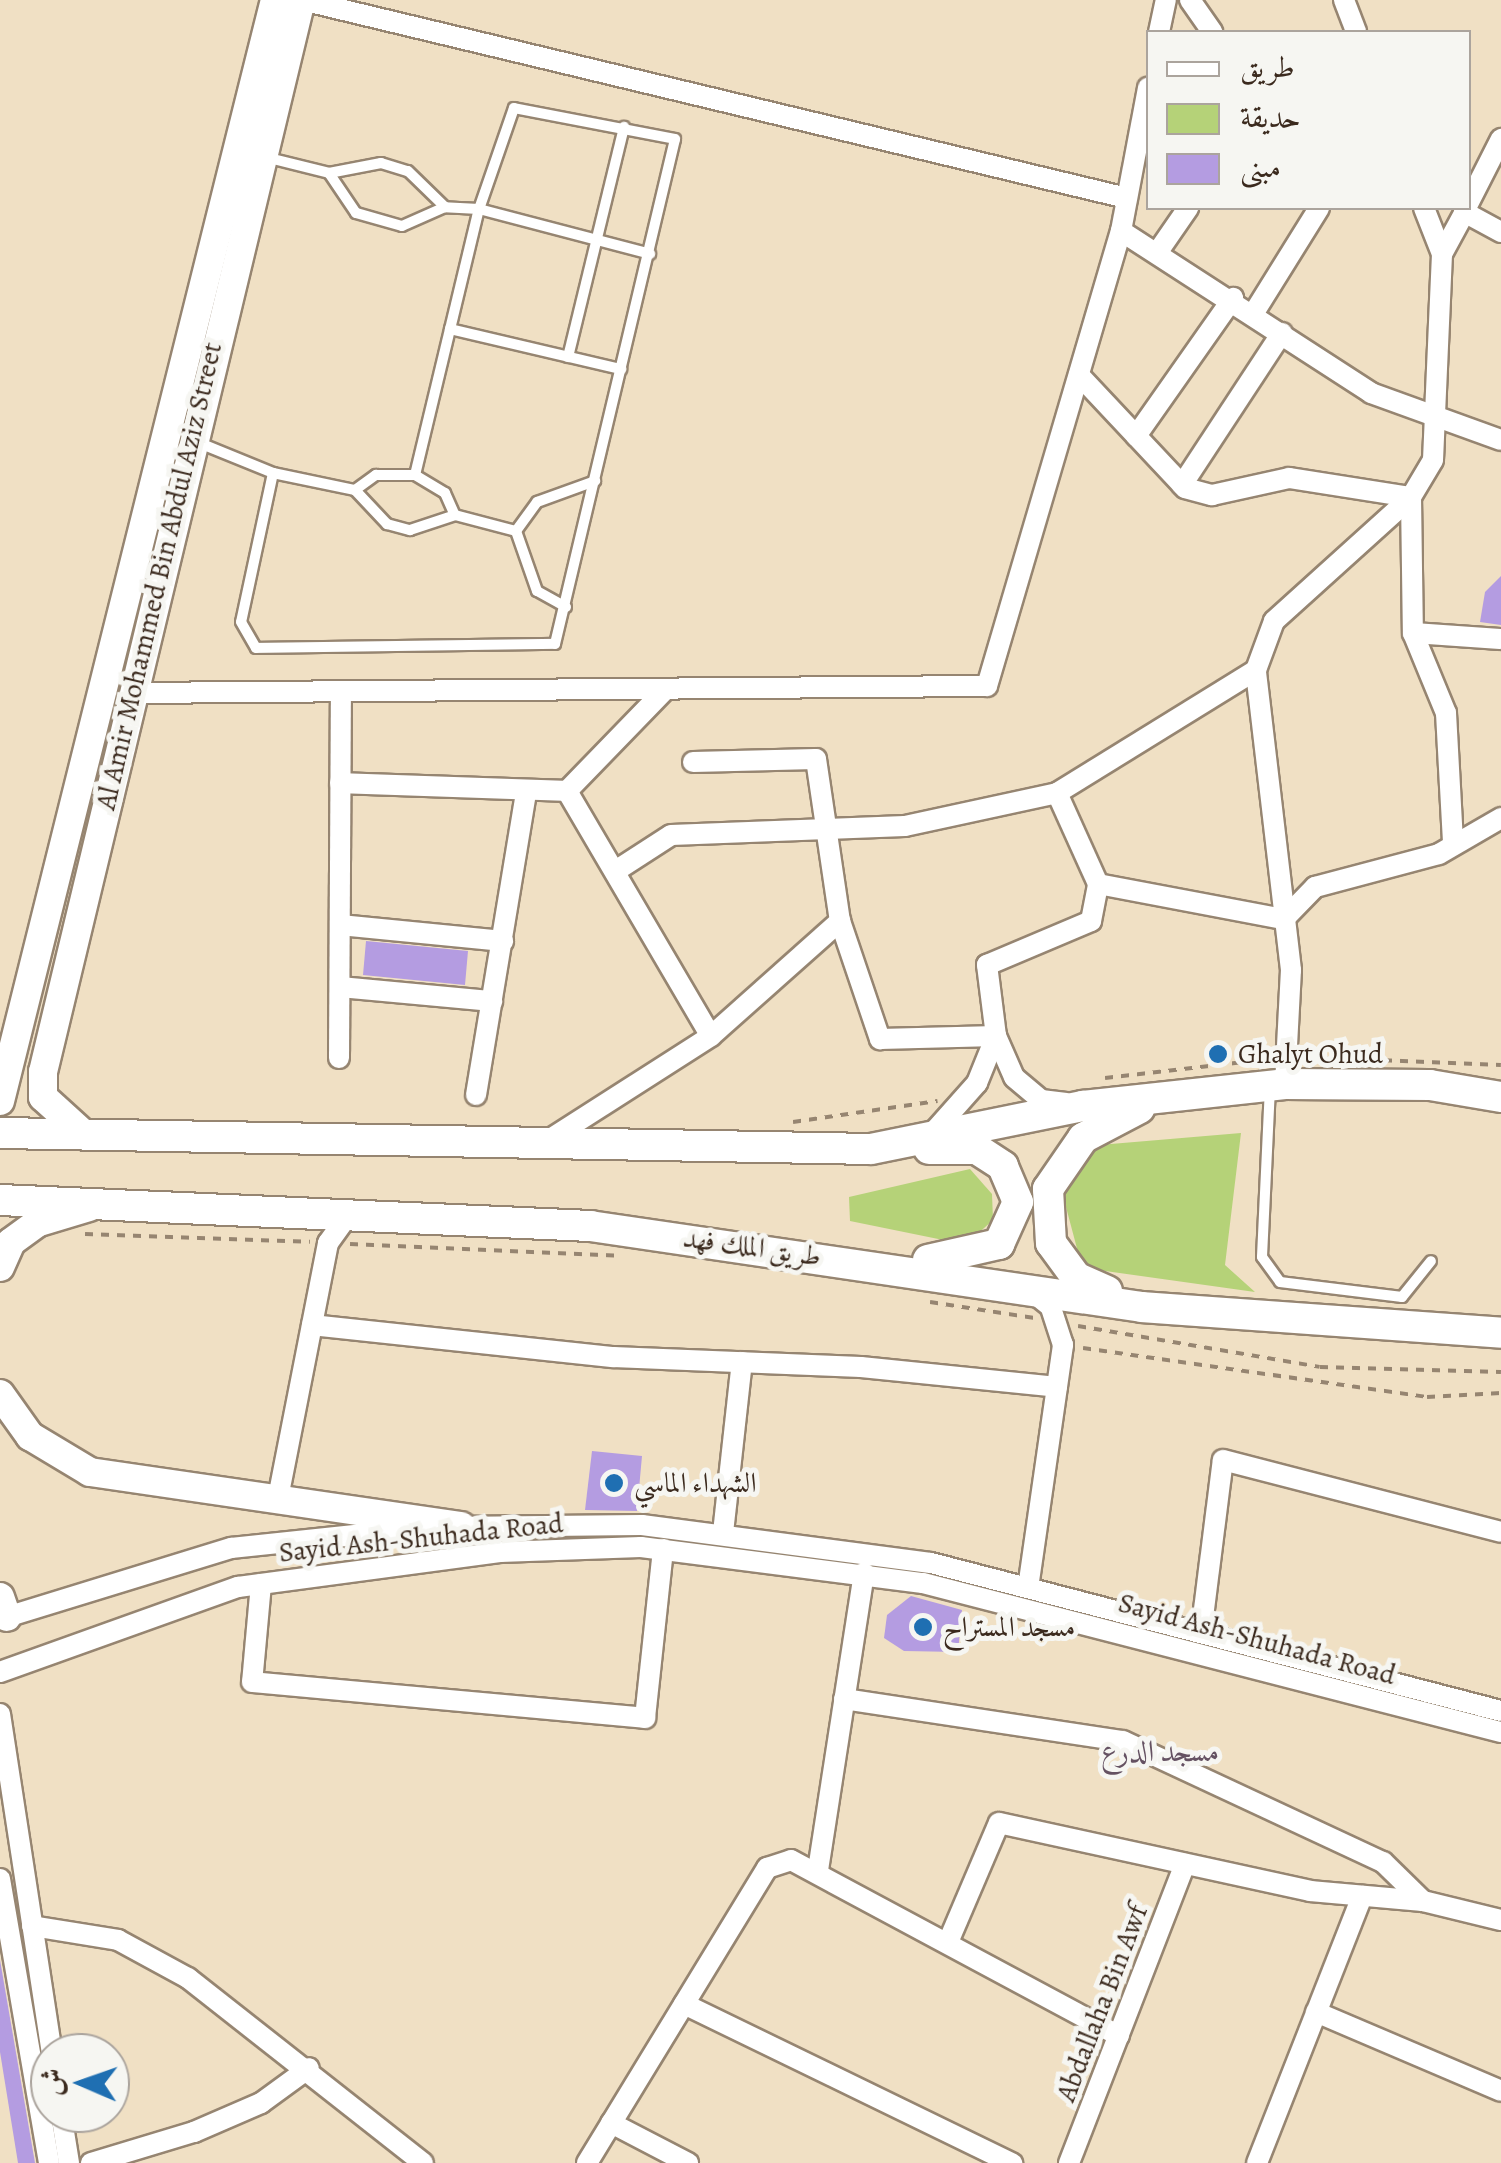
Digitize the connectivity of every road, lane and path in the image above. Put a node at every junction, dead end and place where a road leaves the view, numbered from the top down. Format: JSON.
{"nodes":[{"id":1,"x":275,"y":0,"type":"edge"},
{"id":2,"x":301,"y":0,"type":"edge"},
{"id":3,"x":1166,"y":0,"type":"edge"},
{"id":4,"x":1190,"y":0,"type":"edge"},
{"id":5,"x":1349,"y":1,"type":"edge"},
{"id":6,"x":1159,"y":30,"type":"edge"},
{"id":7,"x":1211,"y":30,"type":"edge"},
{"id":8,"x":1356,"y":30,"type":"edge"},
{"id":9,"x":1146,"y":98,"type":"edge"},
{"id":10,"x":624,"y":128,"type":"junction"},
{"id":11,"x":1501,"y":139,"type":"edge"},
{"id":12,"x":259,"y":155,"type":"junction"},
{"id":13,"x":329,"y":173,"type":"junction"},
{"id":14,"x":1501,"y":188,"type":"edge"},
{"id":15,"x":1127,"y":198,"type":"junction"},
{"id":16,"x":1471,"y":198,"type":"edge"},
{"id":17,"x":1471,"y":201,"type":"edge"},
{"id":18,"x":1471,"y":204,"type":"edge"},
{"id":19,"x":446,"y":207,"type":"junction"},
{"id":20,"x":478,"y":209,"type":"junction"},
{"id":21,"x":1187,"y":210,"type":"edge"},
{"id":22,"x":1318,"y":210,"type":"edge"},
{"id":23,"x":1425,"y":210,"type":"edge"},
{"id":24,"x":1465,"y":210,"type":"edge"},
{"id":25,"x":1121,"y":231,"type":"junction"},
{"id":26,"x":1501,"y":232,"type":"edge"},
{"id":27,"x":597,"y":238,"type":"junction"},
{"id":28,"x":1156,"y":253,"type":"junction"},
{"id":29,"x":650,"y":254,"type":"junction"},
{"id":30,"x":1442,"y":254,"type":"junction"},
{"id":31,"x":1233,"y":298,"type":"junction"},
{"id":32,"x":1254,"y":312,"type":"junction"},
{"id":33,"x":450,"y":329,"type":"junction"},
{"id":34,"x":1282,"y":333,"type":"junction"},
{"id":35,"x":568,"y":357,"type":"junction"},
{"id":36,"x":621,"y":369,"type":"junction"},
{"id":37,"x":1078,"y":374,"type":"junction"},
{"id":38,"x":1437,"y":414,"type":"junction"},
{"id":39,"x":1136,"y":436,"type":"junction"},
{"id":40,"x":190,"y":440,"type":"junction"},
{"id":41,"x":1501,"y":440,"type":"edge"},
{"id":42,"x":273,"y":473,"type":"junction"},
{"id":43,"x":415,"y":475,"type":"junction"},
{"id":44,"x":595,"y":481,"type":"junction"},
{"id":45,"x":1182,"y":485,"type":"junction"},
{"id":46,"x":354,"y":490,"type":"junction"},
{"id":47,"x":1411,"y":497,"type":"junction"},
{"id":48,"x":455,"y":515,"type":"junction"},
{"id":49,"x":516,"y":531,"type":"junction"},
{"id":50,"x":566,"y":607,"type":"junction"},
{"id":51,"x":1412,"y":632,"type":"junction"},
{"id":52,"x":1501,"y":639,"type":"edge"},
{"id":53,"x":1256,"y":670,"type":"junction"},
{"id":54,"x":666,"y":688,"type":"junction"},
{"id":55,"x":341,"y":691,"type":"junction"},
{"id":56,"x":131,"y":693,"type":"junction"},
{"id":57,"x":694,"y":762,"type":"dead end"},
{"id":58,"x":340,"y":783,"type":"junction"},
{"id":59,"x":567,"y":791,"type":"junction"},
{"id":60,"x":1057,"y":793,"type":"junction"},
{"id":61,"x":526,"y":794,"type":"junction"},
{"id":62,"x":1501,"y":818,"type":"edge"},
{"id":63,"x":822,"y":830,"type":"junction"},
{"id":64,"x":1453,"y":842,"type":"junction"},
{"id":65,"x":618,"y":870,"type":"junction"},
{"id":66,"x":1098,"y":884,"type":"junction"},
{"id":67,"x":1284,"y":919,"type":"junction"},
{"id":68,"x":840,"y":921,"type":"junction"},
{"id":69,"x":340,"y":925,"type":"junction"},
{"id":70,"x":503,"y":941,"type":"junction"},
{"id":71,"x":340,"y":988,"type":"junction"},
{"id":72,"x":492,"y":1001,"type":"junction"},
{"id":73,"x":711,"y":1036,"type":"junction"},
{"id":74,"x":996,"y":1036,"type":"junction"},
{"id":75,"x":339,"y":1058,"type":"dead end"},
{"id":76,"x":1501,"y":1065,"type":"edge"},
{"id":77,"x":1278,"y":1072,"type":"junction"},
{"id":78,"x":1085,"y":1093,"type":"junction"},
{"id":79,"x":476,"y":1096,"type":"dead end"},
{"id":80,"x":1166,"y":1097,"type":"junction"},
{"id":81,"x":1501,"y":1097,"type":"edge"},
{"id":82,"x":0,"y":1101,"type":"edge"},
{"id":83,"x":0,"y":1134,"type":"edge"},
{"id":84,"x":86,"y":1136,"type":"junction"},
{"id":85,"x":930,"y":1136,"type":"junction"},
{"id":86,"x":534,"y":1149,"type":"junction"},
{"id":87,"x":872,"y":1149,"type":"junction"},
{"id":88,"x":0,"y":1200,"type":"edge"},
{"id":89,"x":101,"y":1204,"type":"junction"},
{"id":90,"x":348,"y":1215,"type":"junction"},
{"id":91,"x":64,"y":1233,"type":"dead end"},
{"id":92,"x":328,"y":1243,"type":"junction"},
{"id":93,"x":640,"y":1257,"type":"dead end"},
{"id":94,"x":1431,"y":1262,"type":"dead end"},
{"id":95,"x":880,"y":1264,"type":"junction"},
{"id":96,"x":0,"y":1267,"type":"edge"},
{"id":97,"x":1023,"y":1284,"type":"junction"},
{"id":98,"x":915,"y":1299,"type":"dead end"},
{"id":99,"x":1142,"y":1307,"type":"junction"},
{"id":100,"x":1059,"y":1322,"type":"junction"},
{"id":101,"x":312,"y":1325,"type":"junction"},
{"id":102,"x":1501,"y":1333,"type":"edge"},
{"id":103,"x":1063,"y":1345,"type":"junction"},
{"id":104,"x":742,"y":1362,"type":"junction"},
{"id":105,"x":1501,"y":1372,"type":"edge"},
{"id":106,"x":1057,"y":1387,"type":"junction"},
{"id":107,"x":1501,"y":1392,"type":"edge"},
{"id":108,"x":0,"y":1394,"type":"edge"},
{"id":109,"x":278,"y":1498,"type":"junction"},
{"id":110,"x":461,"y":1526,"type":"junction"},
{"id":111,"x":1501,"y":1532,"type":"edge"},
{"id":112,"x":722,"y":1533,"type":"junction"},
{"id":113,"x":663,"y":1549,"type":"junction"},
{"id":114,"x":864,"y":1573,"type":"junction"},
{"id":115,"x":261,"y":1584,"type":"junction"},
{"id":116,"x":1028,"y":1588,"type":"junction"},
{"id":117,"x":2,"y":1611,"type":"edge"},
{"id":118,"x":1201,"y":1633,"type":"junction"},
{"id":119,"x":0,"y":1672,"type":"edge"},
{"id":120,"x":844,"y":1699,"type":"junction"},
{"id":121,"x":1501,"y":1712,"type":"edge"},
{"id":122,"x":0,"y":1714,"type":"edge"},
{"id":123,"x":1501,"y":1732,"type":"edge"},
{"id":124,"x":1185,"y":1864,"type":"junction"},
{"id":125,"x":818,"y":1870,"type":"junction"},
{"id":126,"x":0,"y":1879,"type":"edge"},
{"id":127,"x":1362,"y":1896,"type":"junction"},
{"id":128,"x":1423,"y":1901,"type":"junction"},
{"id":129,"x":1501,"y":1920,"type":"edge"},
{"id":130,"x":32,"y":1926,"type":"junction"},
{"id":131,"x":949,"y":1940,"type":"junction"},
{"id":132,"x":684,"y":2004,"type":"junction"},
{"id":133,"x":1316,"y":2012,"type":"junction"},
{"id":134,"x":49,"y":2033,"type":"edge"},
{"id":135,"x":1119,"y":2036,"type":"junction"},
{"id":136,"x":309,"y":2068,"type":"junction"},
{"id":137,"x":1501,"y":2091,"type":"edge"},
{"id":138,"x":611,"y":2122,"type":"junction"},
{"id":139,"x":65,"y":2133,"type":"edge"},
{"id":140,"x":49,"y":2163,"type":"edge"},
{"id":141,"x":70,"y":2163,"type":"edge"},
{"id":142,"x":90,"y":2163,"type":"edge"},
{"id":143,"x":424,"y":2163,"type":"edge"},
{"id":144,"x":587,"y":2163,"type":"edge"},
{"id":145,"x":688,"y":2163,"type":"edge"},
{"id":146,"x":1012,"y":2163,"type":"edge"},
{"id":147,"x":1070,"y":2163,"type":"edge"},
{"id":148,"x":1257,"y":2163,"type":"edge"}],
"edges":[{"from":1,"to":82,"type":"main road","name":"Al Amir Mohammed Bin Abdul Aziz Street"},
{"from":2,"to":12,"type":"main road","name":"Al Amir Mohammed Bin Abdul Aziz Street"},
{"from":2,"to":15,"type":"street"},
{"from":3,"to":6,"type":"street"},
{"from":4,"to":7,"type":"street"},
{"from":5,"to":8,"type":"street"},
{"from":9,"to":15,"type":"street"},
{"from":10,"to":20,"type":"lane"},
{"from":10,"to":27,"type":"lane"},
{"from":10,"to":29,"type":"lane"},
{"from":11,"to":16,"type":"street"},
{"from":12,"to":13,"type":"lane"},
{"from":12,"to":40,"type":"main road","name":"Al Amir Mohammed Bin Abdul Aziz Street"},
{"from":13,"to":19,"type":"lane"},
{"from":13,"to":19,"type":"lane"},
{"from":14,"to":17,"type":"street"},
{"from":15,"to":25,"type":"street"},
{"from":18,"to":26,"type":"street"},
{"from":19,"to":20,"type":"lane"},
{"from":20,"to":27,"type":"lane"},
{"from":20,"to":33,"type":"lane"},
{"from":21,"to":28,"type":"street"},
{"from":22,"to":32,"type":"street"},
{"from":23,"to":30,"type":"street"},
{"from":24,"to":30,"type":"street"},
{"from":25,"to":28,"type":"street"},
{"from":25,"to":37,"type":"street"},
{"from":27,"to":29,"type":"lane"},
{"from":27,"to":35,"type":"lane"},
{"from":28,"to":31,"type":"street"},
{"from":29,"to":36,"type":"lane"},
{"from":30,"to":38,"type":"street"},
{"from":31,"to":32,"type":"street"},
{"from":31,"to":39,"type":"street"},
{"from":32,"to":34,"type":"street"},
{"from":33,"to":35,"type":"lane"},
{"from":33,"to":43,"type":"lane"},
{"from":34,"to":38,"type":"street"},
{"from":34,"to":45,"type":"street"},
{"from":35,"to":36,"type":"lane"},
{"from":36,"to":44,"type":"lane"},
{"from":37,"to":39,"type":"street"},
{"from":37,"to":54,"type":"street"},
{"from":38,"to":41,"type":"street"},
{"from":38,"to":47,"type":"street"},
{"from":39,"to":45,"type":"street"},
{"from":40,"to":42,"type":"lane"},
{"from":40,"to":56,"type":"main road","name":"Al Amir Mohammed Bin Abdul Aziz Street"},
{"from":42,"to":46,"type":"lane"},
{"from":42,"to":50,"type":"lane"},
{"from":43,"to":46,"type":"lane"},
{"from":43,"to":48,"type":"lane"},
{"from":44,"to":49,"type":"lane"},
{"from":44,"to":50,"type":"lane"},
{"from":45,"to":47,"type":"street"},
{"from":46,"to":48,"type":"lane"},
{"from":47,"to":51,"type":"street"},
{"from":47,"to":53,"type":"street"},
{"from":48,"to":49,"type":"lane"},
{"from":49,"to":50,"type":"lane"},
{"from":51,"to":52,"type":"street"},
{"from":51,"to":64,"type":"street"},
{"from":53,"to":60,"type":"street"},
{"from":53,"to":67,"type":"street"},
{"from":54,"to":55,"type":"street"},
{"from":54,"to":59,"type":"street"},
{"from":55,"to":56,"type":"street"},
{"from":55,"to":58,"type":"street"},
{"from":56,"to":84,"type":"main road","name":"Al Amir Mohammed Bin Abdul Aziz Street"},
{"from":57,"to":63,"type":"street"},
{"from":58,"to":61,"type":"street"},
{"from":58,"to":69,"type":"street"},
{"from":59,"to":61,"type":"street"},
{"from":59,"to":65,"type":"street"},
{"from":60,"to":63,"type":"street"},
{"from":60,"to":66,"type":"street"},
{"from":61,"to":70,"type":"street"},
{"from":62,"to":64,"type":"street"},
{"from":63,"to":65,"type":"street"},
{"from":63,"to":68,"type":"street"},
{"from":64,"to":67,"type":"street"},
{"from":65,"to":73,"type":"street"},
{"from":66,"to":67,"type":"street"},
{"from":66,"to":74,"type":"street"},
{"from":67,"to":77,"type":"street"},
{"from":68,"to":73,"type":"street"},
{"from":68,"to":74,"type":"street"},
{"from":69,"to":70,"type":"street"},
{"from":69,"to":71,"type":"street"},
{"from":70,"to":72,"type":"street"},
{"from":71,"to":72,"type":"street"},
{"from":71,"to":75,"type":"street"},
{"from":72,"to":79,"type":"street"},
{"from":73,"to":86,"type":"street"},
{"from":74,"to":78,"type":"street"},
{"from":74,"to":85,"type":"street"},
{"from":76,"to":77,"type":"path"},
{"from":77,"to":78,"type":"path"},
{"from":77,"to":80,"type":"main road"},
{"from":77,"to":81,"type":"main road"},
{"from":77,"to":94,"type":"lane"},
{"from":78,"to":80,"type":"main road"},
{"from":78,"to":85,"type":"main road"},
{"from":80,"to":99,"type":"main road"},
{"from":83,"to":84,"type":"main road"},
{"from":84,"to":86,"type":"main road"},
{"from":85,"to":87,"type":"main road"},
{"from":86,"to":87,"type":"main road"},
{"from":87,"to":95,"type":"main road"},
{"from":88,"to":89,"type":"main road","name":"طريق الملك فهد"},
{"from":89,"to":90,"type":"main road","name":"طريق الملك فهد"},
{"from":89,"to":96,"type":"main road"},
{"from":90,"to":92,"type":"street"},
{"from":90,"to":95,"type":"main road","name":"طريق الملك فهد"},
{"from":91,"to":92,"type":"path"},
{"from":92,"to":93,"type":"path"},
{"from":92,"to":101,"type":"street"},
{"from":95,"to":97,"type":"main road","name":"طريق الملك فهد"},
{"from":97,"to":99,"type":"main road","name":"طريق الملك فهد"},
{"from":97,"to":100,"type":"street"},
{"from":98,"to":100,"type":"path"},
{"from":99,"to":102,"type":"main road","name":"طريق الملك فهد"},
{"from":100,"to":103,"type":"street"},
{"from":100,"to":105,"type":"path"},
{"from":101,"to":104,"type":"street"},
{"from":101,"to":109,"type":"street"},
{"from":103,"to":106,"type":"street"},
{"from":103,"to":107,"type":"path"},
{"from":104,"to":106,"type":"street"},
{"from":104,"to":112,"type":"street"},
{"from":106,"to":116,"type":"street"},
{"from":108,"to":109,"type":"main road"},
{"from":109,"to":110,"type":"main road"},
{"from":110,"to":112,"type":"street","name":"Sayid Ash-Shuhada Road"},
{"from":110,"to":117,"type":"street","name":"Sayid Ash-Shuhada Road"},
{"from":111,"to":118,"type":"street"},
{"from":112,"to":116,"type":"street","name":"Sayid Ash-Shuhada Road"},
{"from":113,"to":114,"type":"street","name":"Sayid Ash-Shuhada Road"},
{"from":113,"to":115,"type":"street","name":"Sayid Ash-Shuhada Road"},
{"from":113,"to":115,"type":"street"},
{"from":114,"to":120,"type":"street"},
{"from":114,"to":123,"type":"street","name":"Sayid Ash-Shuhada Road"},
{"from":115,"to":119,"type":"street","name":"Sayid Ash-Shuhada Road"},
{"from":116,"to":118,"type":"street","name":"Sayid Ash-Shuhada Road"},
{"from":118,"to":121,"type":"street","name":"Sayid Ash-Shuhada Road"},
{"from":120,"to":125,"type":"street"},
{"from":120,"to":128,"type":"street"},
{"from":122,"to":130,"type":"street"},
{"from":124,"to":127,"type":"street"},
{"from":124,"to":131,"type":"street"},
{"from":124,"to":135,"type":"street","name":"Abdallaha Bin Awf"},
{"from":125,"to":131,"type":"street"},
{"from":125,"to":132,"type":"street"},
{"from":126,"to":140,"type":"street"},
{"from":127,"to":128,"type":"street"},
{"from":127,"to":133,"type":"street"},
{"from":128,"to":129,"type":"street"},
{"from":130,"to":134,"type":"street"},
{"from":130,"to":136,"type":"street"},
{"from":131,"to":135,"type":"street"},
{"from":132,"to":138,"type":"street"},
{"from":132,"to":146,"type":"street"},
{"from":133,"to":137,"type":"street"},
{"from":133,"to":148,"type":"street"},
{"from":135,"to":147,"type":"street","name":"Abdallaha Bin Awf"},
{"from":136,"to":142,"type":"street"},
{"from":136,"to":143,"type":"street"},
{"from":138,"to":144,"type":"street"},
{"from":138,"to":145,"type":"street"},
{"from":139,"to":141,"type":"street"}]}
